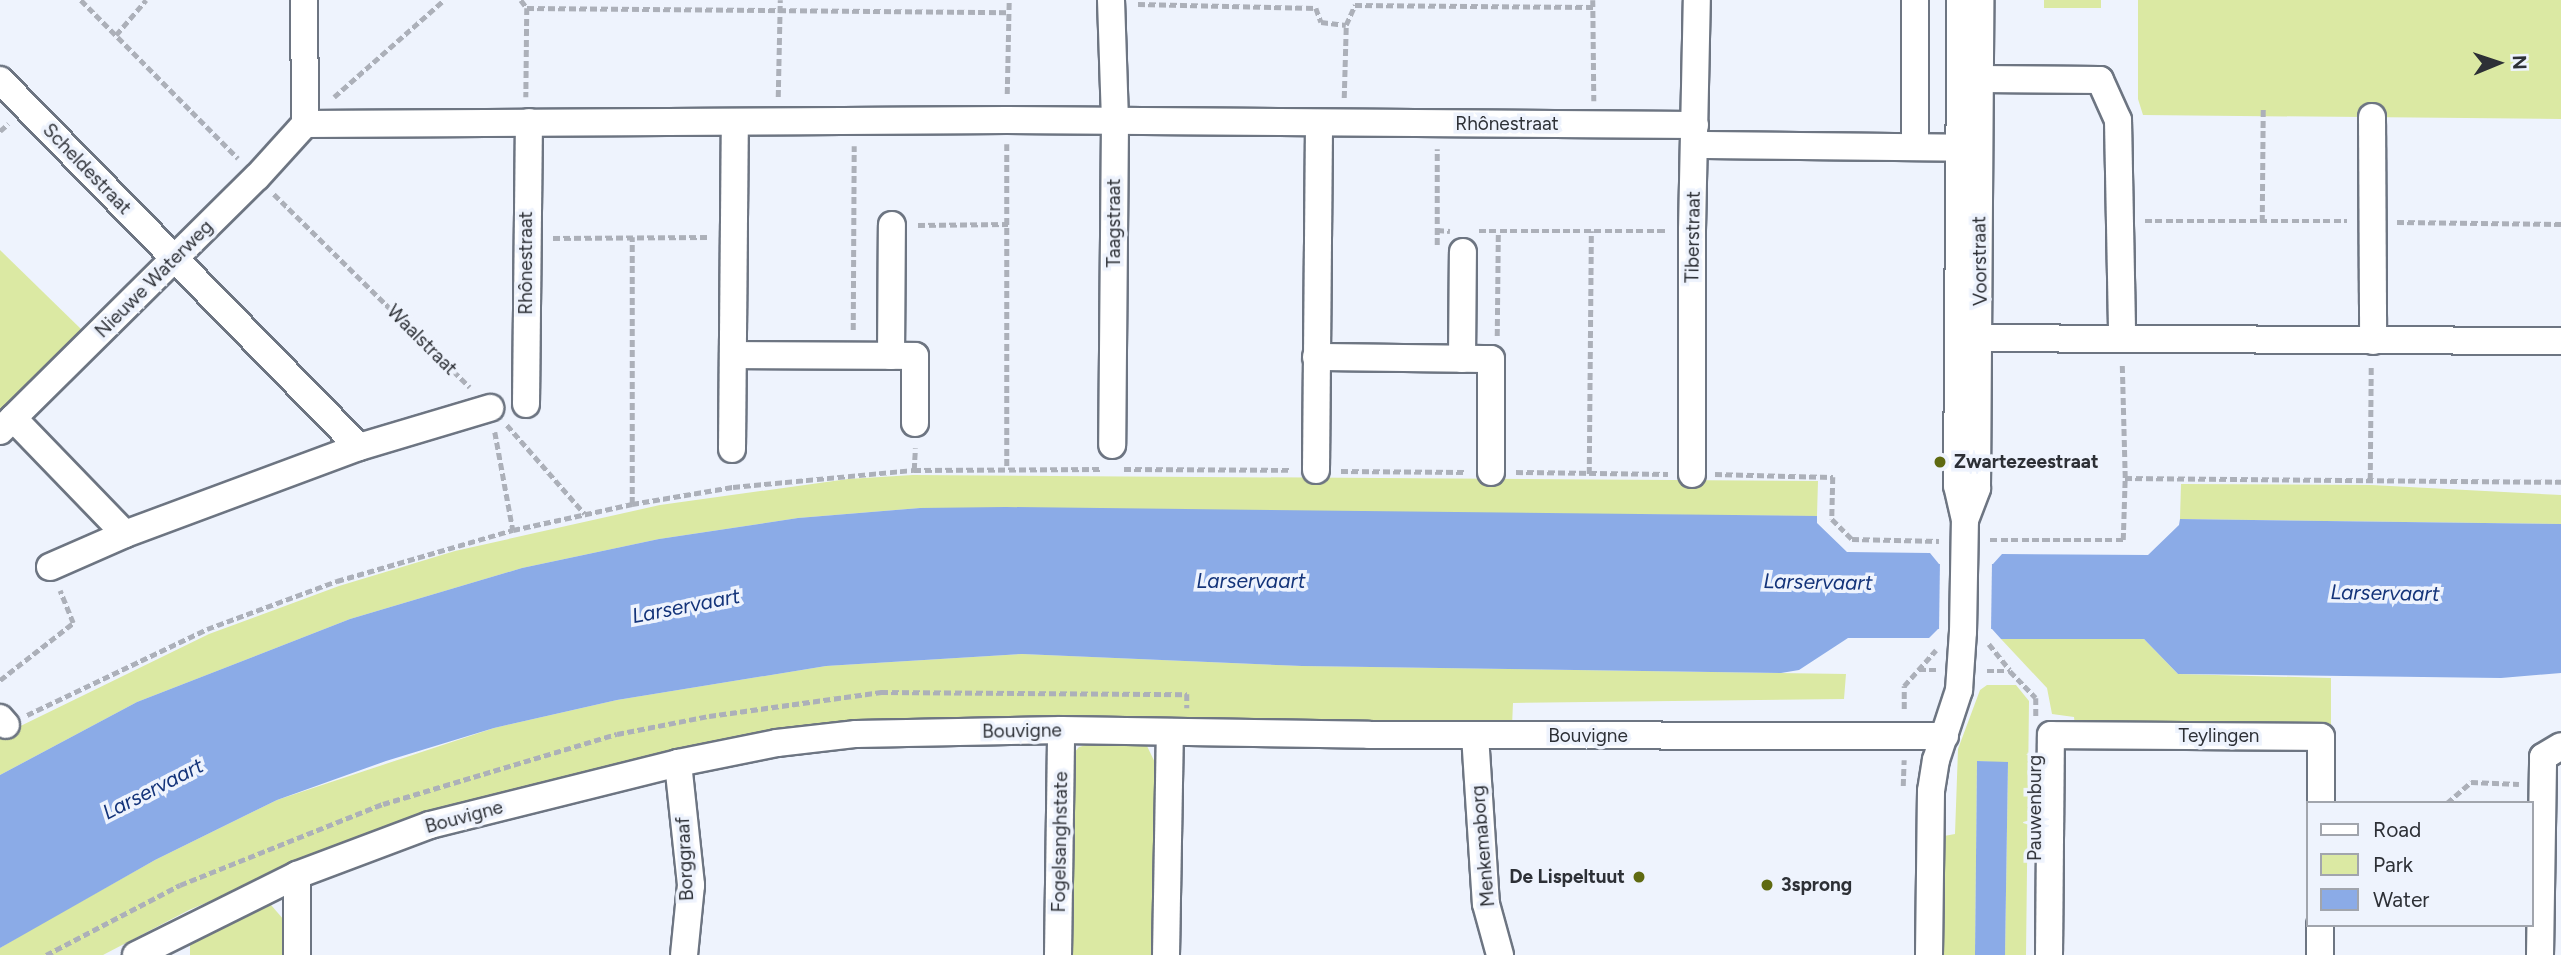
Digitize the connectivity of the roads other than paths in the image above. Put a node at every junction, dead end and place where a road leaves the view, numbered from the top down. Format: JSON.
{"nodes":[{"id":1,"x":304,"y":0,"type":"edge"},
{"id":2,"x":1697,"y":0,"type":"edge"},
{"id":3,"x":1915,"y":0,"type":"edge"},
{"id":4,"x":1960,"y":0,"type":"edge"},
{"id":5,"x":1980,"y":0,"type":"edge"},
{"id":6,"x":1111,"y":2,"type":"edge"},
{"id":7,"x":1980,"y":79,"type":"junction"},
{"id":8,"x":0,"y":80,"type":"edge"},
{"id":9,"x":2372,"y":117,"type":"dead end"},
{"id":10,"x":527,"y":122,"type":"junction"},
{"id":11,"x":735,"y":122,"type":"junction"},
{"id":12,"x":1115,"y":122,"type":"junction"},
{"id":13,"x":1331,"y":123,"type":"junction"},
{"id":14,"x":305,"y":124,"type":"junction"},
{"id":15,"x":1695,"y":135,"type":"junction"},
{"id":16,"x":1914,"y":147,"type":"junction"},
{"id":17,"x":1968,"y":148,"type":"junction"},
{"id":18,"x":892,"y":225,"type":"road end"},
{"id":19,"x":1466,"y":238,"type":"road end"},
{"id":20,"x":174,"y":259,"type":"junction"},
{"id":21,"x":1969,"y":338,"type":"junction"},
{"id":22,"x":2122,"y":338,"type":"junction"},
{"id":23,"x":2373,"y":341,"type":"junction"},
{"id":24,"x":2561,"y":341,"type":"edge"},
{"id":25,"x":733,"y":355,"type":"junction"},
{"id":26,"x":891,"y":356,"type":"junction"},
{"id":27,"x":1316,"y":358,"type":"junction"},
{"id":28,"x":1462,"y":359,"type":"junction"},
{"id":29,"x":526,"y":404,"type":"dead end"},
{"id":30,"x":497,"y":414,"type":"road end"},
{"id":31,"x":915,"y":423,"type":"dead end"},
{"id":32,"x":6,"y":424,"type":"edge"},
{"id":33,"x":1112,"y":445,"type":"dead end"},
{"id":34,"x":359,"y":447,"type":"junction"},
{"id":35,"x":732,"y":449,"type":"dead end"},
{"id":36,"x":1316,"y":470,"type":"road end"},
{"id":37,"x":1491,"y":472,"type":"road end"},
{"id":38,"x":1692,"y":474,"type":"road end"},
{"id":39,"x":125,"y":534,"type":"junction"},
{"id":40,"x":50,"y":567,"type":"road end"},
{"id":41,"x":2044,"y":729,"type":"joint"},
{"id":42,"x":1061,"y":730,"type":"junction"},
{"id":43,"x":1170,"y":733,"type":"junction"},
{"id":44,"x":1475,"y":735,"type":"junction"},
{"id":45,"x":1945,"y":736,"type":"junction"},
{"id":46,"x":2561,"y":746,"type":"edge"},
{"id":47,"x":678,"y":763,"type":"junction"},
{"id":48,"x":2321,"y":801,"type":"edge"},
{"id":49,"x":298,"y":875,"type":"junction"},
{"id":50,"x":2320,"y":927,"type":"edge"},
{"id":51,"x":181,"y":943,"type":"edge"},
{"id":52,"x":136,"y":955,"type":"edge"},
{"id":53,"x":297,"y":955,"type":"edge"},
{"id":54,"x":684,"y":955,"type":"edge"},
{"id":55,"x":1058,"y":955,"type":"edge"},
{"id":56,"x":1166,"y":955,"type":"edge"},
{"id":57,"x":1500,"y":955,"type":"edge"},
{"id":58,"x":1929,"y":955,"type":"edge"},
{"id":59,"x":2049,"y":955,"type":"edge"},
{"id":60,"x":2320,"y":955,"type":"edge"},
{"id":61,"x":2540,"y":955,"type":"edge"}],
"edges":[{"from":1,"to":14,"type":"street"},
{"from":2,"to":15,"type":"street","name":"Tiberstraat"},
{"from":3,"to":16,"type":"street"},
{"from":4,"to":17,"type":"street","name":"Voorstraat"},
{"from":5,"to":7,"type":"street","name":"Voorstraat"},
{"from":6,"to":12,"type":"street","name":"Taagstraat"},
{"from":7,"to":17,"type":"street","name":"Voorstraat"},
{"from":7,"to":22,"type":"street"},
{"from":8,"to":20,"type":"street","name":"Scheldestraat"},
{"from":9,"to":23,"type":"street"},
{"from":10,"to":11,"type":"street","name":"Rhônestraat"},
{"from":10,"to":14,"type":"street","name":"Rhônestraat"},
{"from":10,"to":29,"type":"street","name":"Rhônestraat"},
{"from":11,"to":12,"type":"street","name":"Rhônestraat"},
{"from":11,"to":25,"type":"street"},
{"from":12,"to":13,"type":"street","name":"Rhônestraat"},
{"from":12,"to":33,"type":"street","name":"Taagstraat"},
{"from":13,"to":15,"type":"street","name":"Rhônestraat"},
{"from":13,"to":27,"type":"street"},
{"from":14,"to":20,"type":"street","name":"Nieuwe Waterweg"},
{"from":15,"to":16,"type":"street","name":"Rhônestraat"},
{"from":15,"to":38,"type":"street","name":"Tiberstraat"},
{"from":16,"to":17,"type":"street","name":"Rhônestraat"},
{"from":17,"to":21,"type":"street","name":"Voorstraat"},
{"from":18,"to":26,"type":"street"},
{"from":19,"to":28,"type":"street"},
{"from":20,"to":32,"type":"street","name":"Nieuwe Waterweg"},
{"from":20,"to":34,"type":"street"},
{"from":21,"to":22,"type":"street"},
{"from":21,"to":45,"type":"street","name":"Voorstraat"},
{"from":22,"to":23,"type":"street"},
{"from":23,"to":24,"type":"street"},
{"from":25,"to":26,"type":"street"},
{"from":25,"to":35,"type":"street"},
{"from":26,"to":31,"type":"street"},
{"from":27,"to":28,"type":"street"},
{"from":27,"to":36,"type":"street"},
{"from":28,"to":37,"type":"street"},
{"from":30,"to":34,"type":"street"},
{"from":32,"to":39,"type":"street"},
{"from":34,"to":39,"type":"street"},
{"from":39,"to":40,"type":"street"},
{"from":41,"to":48,"type":"street","name":"Teylingen"},
{"from":41,"to":59,"type":"street","name":"Pauwenburg"},
{"from":42,"to":43,"type":"street","name":"Bouvigne"},
{"from":42,"to":47,"type":"street","name":"Bouvigne"},
{"from":42,"to":55,"type":"street","name":"Fogelsanghstate"},
{"from":43,"to":44,"type":"street","name":"Bouvigne"},
{"from":43,"to":56,"type":"street"},
{"from":44,"to":45,"type":"street","name":"Bouvigne"},
{"from":44,"to":57,"type":"street","name":"Menkemaborg"},
{"from":45,"to":58,"type":"street"},
{"from":46,"to":61,"type":"street"},
{"from":47,"to":49,"type":"street","name":"Bouvigne"},
{"from":47,"to":54,"type":"street","name":"Borggraaf"},
{"from":49,"to":51,"type":"street","name":"Bouvigne"},
{"from":49,"to":53,"type":"street"},
{"from":50,"to":60,"type":"street"},
{"from":51,"to":52,"type":"street","name":"Bouvigne"}]}
